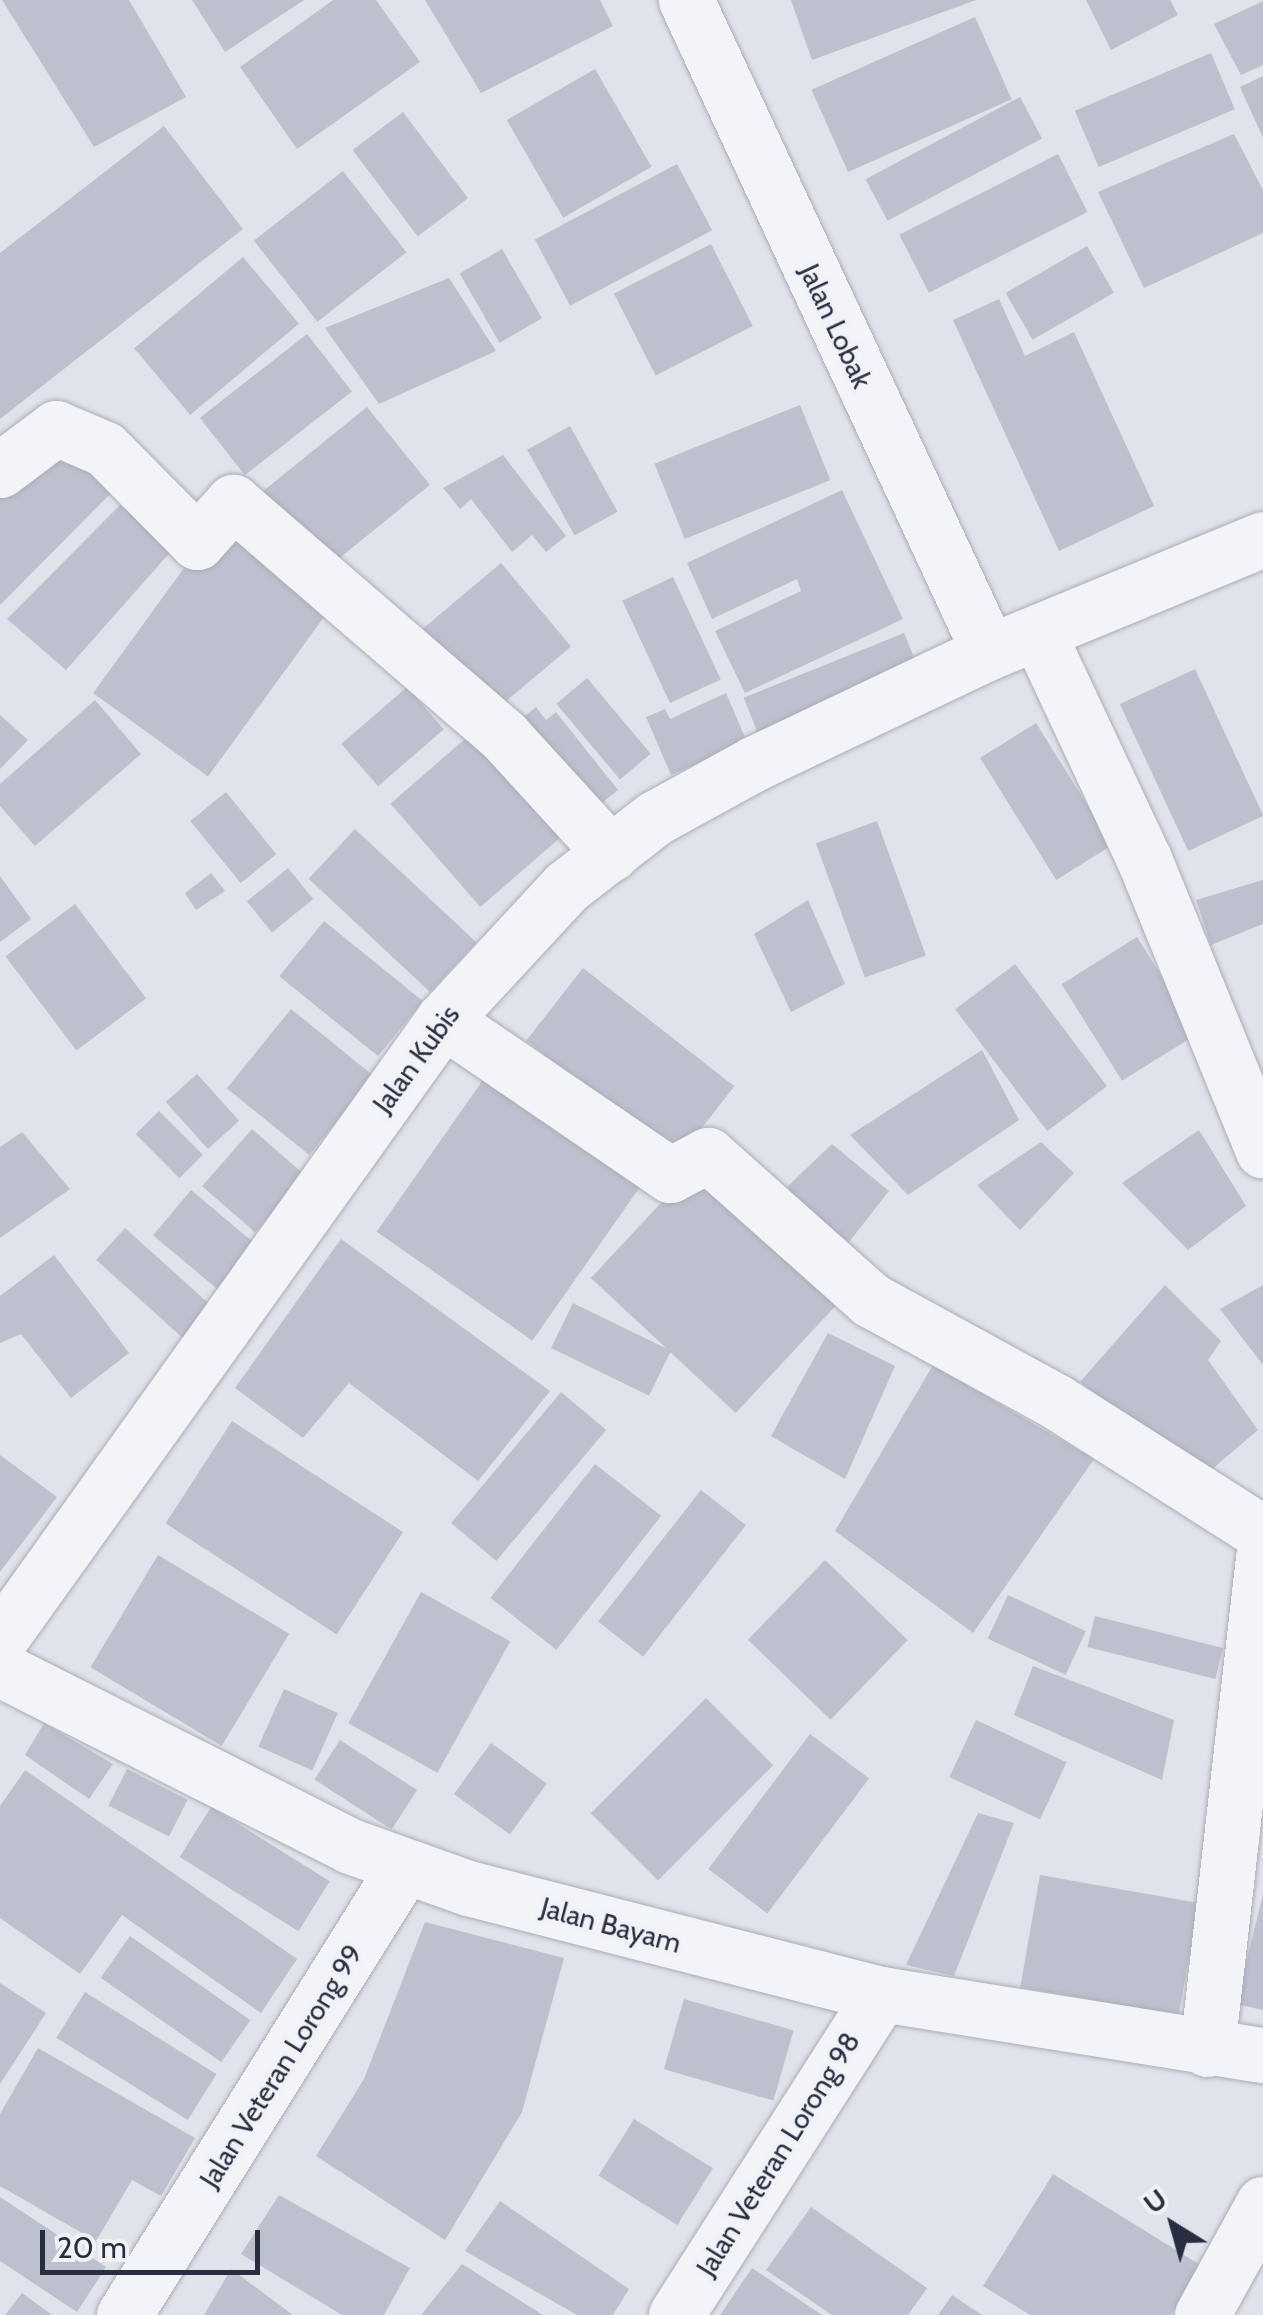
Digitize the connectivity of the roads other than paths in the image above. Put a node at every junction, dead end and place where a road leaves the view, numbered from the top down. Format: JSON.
{"nodes":[{"id":1,"x":686,"y":0,"type":"edge"},
{"id":2,"x":0,"y":470,"type":"edge"},
{"id":3,"x":1263,"y":539,"type":"edge"},
{"id":4,"x":1038,"y":633,"type":"junction"},
{"id":5,"x":988,"y":652,"type":"junction"},
{"id":6,"x":611,"y":853,"type":"junction"},
{"id":7,"x":443,"y":1020,"type":"junction"},
{"id":8,"x":1263,"y":1151,"type":"edge"},
{"id":9,"x":1263,"y":1533,"type":"edge"},
{"id":10,"x":1263,"y":1558,"type":"edge"},
{"id":11,"x":0,"y":1639,"type":"edge"},
{"id":12,"x":0,"y":1669,"type":"edge"},
{"id":13,"x":404,"y":1867,"type":"junction"},
{"id":14,"x":881,"y":1994,"type":"junction"},
{"id":15,"x":1207,"y":2049,"type":"junction"},
{"id":16,"x":1263,"y":2054,"type":"edge"},
{"id":17,"x":1263,"y":2204,"type":"edge"},
{"id":18,"x":124,"y":2315,"type":"edge"},
{"id":19,"x":676,"y":2315,"type":"edge"},
{"id":20,"x":1202,"y":2315,"type":"edge"}],
"edges":[{"from":1,"to":5,"type":"street","name":"Jalan Lobak"},
{"from":2,"to":6,"type":"street"},
{"from":3,"to":4,"type":"street","name":"Jalan Kubis"},
{"from":4,"to":5,"type":"street","name":"Jalan Kubis"},
{"from":4,"to":8,"type":"street"},
{"from":5,"to":6,"type":"street","name":"Jalan Kubis"},
{"from":6,"to":7,"type":"street","name":"Jalan Kubis"},
{"from":7,"to":9,"type":"street"},
{"from":7,"to":11,"type":"street","name":"Jalan Kubis"},
{"from":10,"to":15,"type":"street"},
{"from":12,"to":13,"type":"street","name":"Jalan Bayam"},
{"from":13,"to":14,"type":"street","name":"Jalan Bayam"},
{"from":13,"to":18,"type":"street","name":"Jalan Veteran Lorong 99"},
{"from":14,"to":15,"type":"street","name":"Jalan Bayam"},
{"from":14,"to":19,"type":"street","name":"Jalan Veteran Lorong 98"},
{"from":15,"to":16,"type":"street","name":"Jalan Bayam"},
{"from":17,"to":20,"type":"street"}]}
